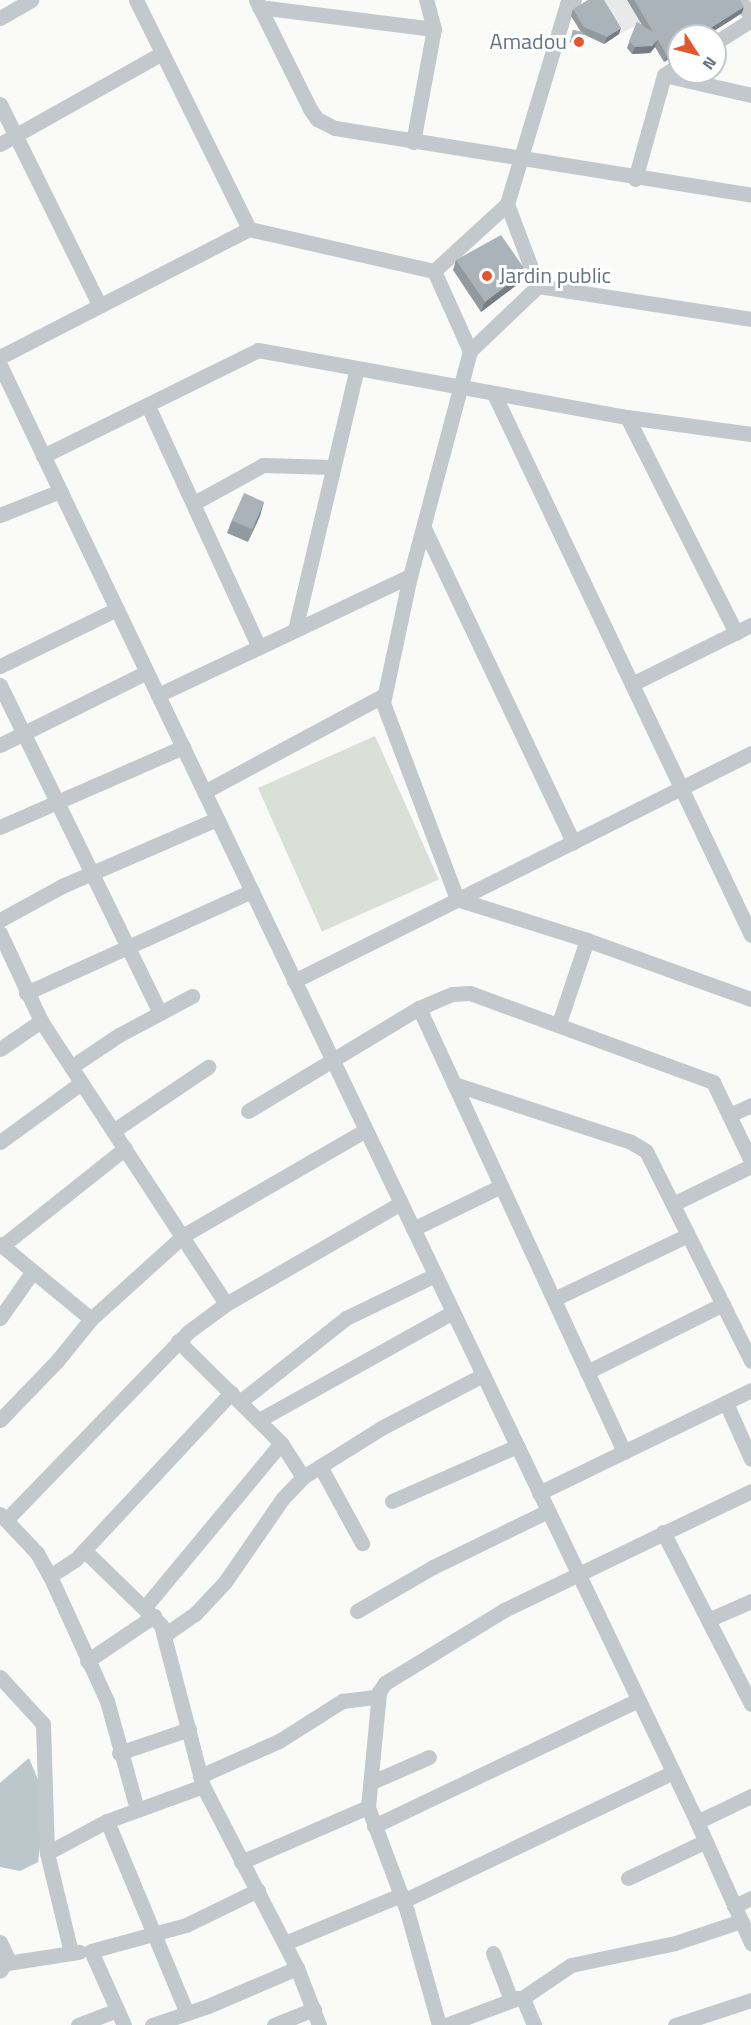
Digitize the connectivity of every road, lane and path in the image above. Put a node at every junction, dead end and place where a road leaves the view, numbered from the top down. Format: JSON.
{"nodes":[{"id":1,"x":31,"y":0,"type":"edge"},
{"id":2,"x":136,"y":0,"type":"edge"},
{"id":3,"x":426,"y":0,"type":"edge"},
{"id":4,"x":740,"y":0,"type":"edge"},
{"id":5,"x":568,"y":1,"type":"edge"},
{"id":6,"x":258,"y":3,"type":"edge"},
{"id":7,"x":0,"y":18,"type":"edge"},
{"id":8,"x":751,"y":19,"type":"edge"},
{"id":9,"x":434,"y":29,"type":"junction"},
{"id":10,"x":727,"y":35,"type":"edge"},
{"id":11,"x":162,"y":53,"type":"junction"},
{"id":12,"x":667,"y":73,"type":"edge"},
{"id":13,"x":664,"y":75,"type":"junction"},
{"id":14,"x":751,"y":95,"type":"edge"},
{"id":15,"x":0,"y":104,"type":"edge"},
{"id":16,"x":16,"y":135,"type":"junction"},
{"id":17,"x":413,"y":142,"type":"junction"},
{"id":18,"x":0,"y":144,"type":"edge"},
{"id":19,"x":523,"y":160,"type":"junction"},
{"id":20,"x":635,"y":179,"type":"junction"},
{"id":21,"x":751,"y":195,"type":"edge"},
{"id":22,"x":507,"y":204,"type":"junction"},
{"id":23,"x":249,"y":229,"type":"junction"},
{"id":24,"x":434,"y":271,"type":"junction"},
{"id":25,"x":538,"y":286,"type":"junction"},
{"id":26,"x":99,"y":304,"type":"junction"},
{"id":27,"x":751,"y":319,"type":"edge"},
{"id":28,"x":470,"y":351,"type":"junction"},
{"id":29,"x":0,"y":357,"type":"edge"},
{"id":30,"x":0,"y":365,"type":"edge"},
{"id":31,"x":357,"y":368,"type":"junction"},
{"id":32,"x":462,"y":388,"type":"junction"},
{"id":33,"x":494,"y":394,"type":"junction"},
{"id":34,"x":148,"y":406,"type":"junction"},
{"id":35,"x":627,"y":417,"type":"junction"},
{"id":36,"x":751,"y":434,"type":"edge"},
{"id":37,"x":43,"y":456,"type":"junction"},
{"id":38,"x":333,"y":467,"type":"junction"},
{"id":39,"x":60,"y":491,"type":"junction"},
{"id":40,"x":194,"y":503,"type":"junction"},
{"id":41,"x":0,"y":515,"type":"edge"},
{"id":42,"x":424,"y":528,"type":"junction"},
{"id":43,"x":410,"y":576,"type":"junction"},
{"id":44,"x":117,"y":609,"type":"junction"},
{"id":45,"x":751,"y":625,"type":"edge"},
{"id":46,"x":295,"y":630,"type":"junction"},
{"id":47,"x":736,"y":633,"type":"junction"},
{"id":48,"x":259,"y":647,"type":"junction"},
{"id":49,"x":0,"y":666,"type":"edge"},
{"id":50,"x":147,"y":672,"type":"junction"},
{"id":51,"x":632,"y":684,"type":"junction"},
{"id":52,"x":0,"y":685,"type":"edge"},
{"id":53,"x":158,"y":695,"type":"junction"},
{"id":54,"x":384,"y":695,"type":"junction"},
{"id":55,"x":26,"y":735,"type":"junction"},
{"id":56,"x":0,"y":745,"type":"edge"},
{"id":57,"x":183,"y":747,"type":"junction"},
{"id":58,"x":751,"y":753,"type":"edge"},
{"id":59,"x":681,"y":788,"type":"junction"},
{"id":60,"x":204,"y":792,"type":"junction"},
{"id":61,"x":57,"y":804,"type":"junction"},
{"id":62,"x":217,"y":819,"type":"junction"},
{"id":63,"x":0,"y":827,"type":"edge"},
{"id":64,"x":573,"y":842,"type":"junction"},
{"id":65,"x":94,"y":873,"type":"junction"},
{"id":66,"x":252,"y":891,"type":"junction"},
{"id":67,"x":457,"y":899,"type":"junction"},
{"id":68,"x":0,"y":920,"type":"edge"},
{"id":69,"x":0,"y":933,"type":"edge"},
{"id":70,"x":751,"y":934,"type":"edge"},
{"id":71,"x":586,"y":940,"type":"junction"},
{"id":72,"x":128,"y":947,"type":"junction"},
{"id":73,"x":3,"y":953,"type":"edge"},
{"id":74,"x":294,"y":981,"type":"junction"},
{"id":75,"x":26,"y":993,"type":"junction"},
{"id":76,"x":192,"y":996,"type":"dead end"},
{"id":77,"x":751,"y":999,"type":"edge"},
{"id":78,"x":419,"y":1008,"type":"junction"},
{"id":79,"x":160,"y":1012,"type":"junction"},
{"id":80,"x":41,"y":1021,"type":"junction"},
{"id":81,"x":560,"y":1023,"type":"junction"},
{"id":82,"x":0,"y":1049,"type":"edge"},
{"id":83,"x":333,"y":1062,"type":"junction"},
{"id":84,"x":71,"y":1067,"type":"junction"},
{"id":85,"x":208,"y":1067,"type":"dead end"},
{"id":86,"x":81,"y":1083,"type":"junction"},
{"id":87,"x":454,"y":1084,"type":"junction"},
{"id":88,"x":751,"y":1105,"type":"edge"},
{"id":89,"x":248,"y":1111,"type":"dead end"},
{"id":90,"x":729,"y":1115,"type":"junction"},
{"id":91,"x":113,"y":1131,"type":"junction"},
{"id":92,"x":366,"y":1131,"type":"junction"},
{"id":93,"x":0,"y":1142,"type":"edge"},
{"id":94,"x":125,"y":1148,"type":"junction"},
{"id":95,"x":751,"y":1161,"type":"edge"},
{"id":96,"x":751,"y":1166,"type":"edge"},
{"id":97,"x":501,"y":1186,"type":"junction"},
{"id":98,"x":400,"y":1203,"type":"junction"},
{"id":99,"x":673,"y":1204,"type":"junction"},
{"id":100,"x":413,"y":1229,"type":"junction"},
{"id":101,"x":184,"y":1235,"type":"junction"},
{"id":102,"x":688,"y":1235,"type":"junction"},
{"id":103,"x":1,"y":1244,"type":"edge"},
{"id":104,"x":33,"y":1271,"type":"junction"},
{"id":105,"x":435,"y":1275,"type":"junction"},
{"id":106,"x":554,"y":1299,"type":"junction"},
{"id":107,"x":226,"y":1304,"type":"junction"},
{"id":108,"x":723,"y":1304,"type":"junction"},
{"id":109,"x":453,"y":1312,"type":"junction"},
{"id":110,"x":0,"y":1318,"type":"edge"},
{"id":111,"x":91,"y":1318,"type":"junction"},
{"id":112,"x":178,"y":1341,"type":"junction"},
{"id":113,"x":751,"y":1361,"type":"edge"},
{"id":114,"x":587,"y":1372,"type":"junction"},
{"id":115,"x":483,"y":1375,"type":"junction"},
{"id":116,"x":751,"y":1390,"type":"edge"},
{"id":117,"x":236,"y":1397,"type":"junction"},
{"id":118,"x":726,"y":1403,"type":"junction"},
{"id":119,"x":0,"y":1420,"type":"edge"},
{"id":120,"x":259,"y":1420,"type":"junction"},
{"id":121,"x":281,"y":1443,"type":"junction"},
{"id":122,"x":517,"y":1446,"type":"junction"},
{"id":123,"x":624,"y":1452,"type":"junction"},
{"id":124,"x":751,"y":1459,"type":"edge"},
{"id":125,"x":320,"y":1466,"type":"junction"},
{"id":126,"x":303,"y":1477,"type":"junction"},
{"id":127,"x":751,"y":1491,"type":"edge"},
{"id":128,"x":539,"y":1493,"type":"junction"},
{"id":129,"x":392,"y":1501,"type":"dead end"},
{"id":130,"x":548,"y":1511,"type":"junction"},
{"id":131,"x":3,"y":1517,"type":"edge"},
{"id":132,"x":663,"y":1532,"type":"junction"},
{"id":133,"x":362,"y":1543,"type":"dead end"},
{"id":134,"x":85,"y":1551,"type":"junction"},
{"id":135,"x":578,"y":1573,"type":"junction"},
{"id":136,"x":50,"y":1576,"type":"junction"},
{"id":137,"x":751,"y":1601,"type":"edge"},
{"id":138,"x":150,"y":1611,"type":"junction"},
{"id":139,"x":357,"y":1611,"type":"dead end"},
{"id":140,"x":708,"y":1620,"type":"junction"},
{"id":141,"x":166,"y":1635,"type":"junction"},
{"id":142,"x":87,"y":1661,"type":"junction"},
{"id":143,"x":0,"y":1677,"type":"edge"},
{"id":144,"x":377,"y":1697,"type":"junction"},
{"id":145,"x":749,"y":1698,"type":"edge"},
{"id":146,"x":638,"y":1700,"type":"junction"},
{"id":147,"x":189,"y":1729,"type":"junction"},
{"id":148,"x":119,"y":1754,"type":"junction"},
{"id":149,"x":429,"y":1757,"type":"dead end"},
{"id":150,"x":673,"y":1772,"type":"junction"},
{"id":151,"x":202,"y":1781,"type":"junction"},
{"id":152,"x":372,"y":1782,"type":"junction"},
{"id":153,"x":751,"y":1796,"type":"edge"},
{"id":154,"x":368,"y":1807,"type":"junction"},
{"id":155,"x":137,"y":1809,"type":"junction"},
{"id":156,"x":107,"y":1821,"type":"junction"},
{"id":157,"x":697,"y":1822,"type":"junction"},
{"id":158,"x":374,"y":1826,"type":"junction"},
{"id":159,"x":706,"y":1842,"type":"junction"},
{"id":160,"x":47,"y":1853,"type":"junction"},
{"id":161,"x":241,"y":1862,"type":"junction"},
{"id":162,"x":628,"y":1878,"type":"dead end"},
{"id":163,"x":258,"y":1890,"type":"junction"},
{"id":164,"x":402,"y":1898,"type":"junction"},
{"id":165,"x":751,"y":1898,"type":"edge"},
{"id":166,"x":734,"y":1906,"type":"junction"},
{"id":167,"x":741,"y":1921,"type":"junction"},
{"id":168,"x":153,"y":1935,"type":"junction"},
{"id":169,"x":0,"y":1942,"type":"edge"},
{"id":170,"x":285,"y":1943,"type":"junction"},
{"id":171,"x":751,"y":1943,"type":"edge"},
{"id":172,"x":91,"y":1951,"type":"junction"},
{"id":173,"x":70,"y":1952,"type":"junction"},
{"id":174,"x":493,"y":1953,"type":"dead end"},
{"id":175,"x":3,"y":1967,"type":"edge"},
{"id":176,"x":297,"y":1968,"type":"junction"},
{"id":177,"x":516,"y":1999,"type":"junction"},
{"id":178,"x":751,"y":2000,"type":"edge"},
{"id":179,"x":314,"y":2009,"type":"junction"},
{"id":180,"x":117,"y":2010,"type":"junction"},
{"id":181,"x":187,"y":2013,"type":"junction"},
{"id":182,"x":448,"y":2024,"type":"edge"},
{"id":183,"x":78,"y":2025,"type":"edge"},
{"id":184,"x":124,"y":2025,"type":"edge"},
{"id":185,"x":152,"y":2025,"type":"edge"},
{"id":186,"x":274,"y":2025,"type":"edge"},
{"id":187,"x":319,"y":2025,"type":"edge"},
{"id":188,"x":534,"y":2025,"type":"edge"},
{"id":189,"x":675,"y":2025,"type":"edge"}],
"edges":[{"from":1,"to":7,"type":"street"},
{"from":2,"to":11,"type":"street"},
{"from":3,"to":9,"type":"street"},
{"from":4,"to":8,"type":"street"},
{"from":5,"to":19,"type":"street"},
{"from":6,"to":9,"type":"street"},
{"from":6,"to":17,"type":"street"},
{"from":8,"to":10,"type":"street"},
{"from":9,"to":17,"type":"street"},
{"from":11,"to":16,"type":"street"},
{"from":11,"to":23,"type":"street"},
{"from":12,"to":13,"type":"street"},
{"from":13,"to":14,"type":"street"},
{"from":13,"to":20,"type":"street"},
{"from":15,"to":16,"type":"street"},
{"from":16,"to":18,"type":"street"},
{"from":16,"to":26,"type":"street"},
{"from":17,"to":19,"type":"street"},
{"from":19,"to":20,"type":"street"},
{"from":19,"to":22,"type":"street"},
{"from":20,"to":21,"type":"street"},
{"from":22,"to":24,"type":"street"},
{"from":22,"to":25,"type":"street"},
{"from":23,"to":24,"type":"street"},
{"from":23,"to":26,"type":"street"},
{"from":24,"to":28,"type":"street"},
{"from":25,"to":27,"type":"street"},
{"from":25,"to":28,"type":"street"},
{"from":26,"to":29,"type":"street"},
{"from":28,"to":32,"type":"street"},
{"from":30,"to":37,"type":"street"},
{"from":31,"to":32,"type":"street"},
{"from":31,"to":34,"type":"street"},
{"from":31,"to":38,"type":"street"},
{"from":32,"to":33,"type":"street"},
{"from":32,"to":42,"type":"street"},
{"from":33,"to":35,"type":"street"},
{"from":33,"to":51,"type":"street"},
{"from":34,"to":37,"type":"street"},
{"from":34,"to":40,"type":"street"},
{"from":35,"to":36,"type":"street"},
{"from":35,"to":47,"type":"street"},
{"from":37,"to":39,"type":"street"},
{"from":38,"to":40,"type":"street"},
{"from":38,"to":46,"type":"street"},
{"from":39,"to":41,"type":"street"},
{"from":39,"to":44,"type":"street"},
{"from":40,"to":48,"type":"street"},
{"from":42,"to":43,"type":"street"},
{"from":42,"to":64,"type":"street"},
{"from":43,"to":46,"type":"street"},
{"from":43,"to":54,"type":"street"},
{"from":44,"to":49,"type":"street"},
{"from":44,"to":50,"type":"street"},
{"from":45,"to":47,"type":"street"},
{"from":46,"to":48,"type":"street"},
{"from":47,"to":51,"type":"street"},
{"from":48,"to":53,"type":"street"},
{"from":50,"to":53,"type":"street"},
{"from":50,"to":55,"type":"street"},
{"from":51,"to":59,"type":"street"},
{"from":52,"to":55,"type":"street"},
{"from":53,"to":57,"type":"street"},
{"from":54,"to":60,"type":"street"},
{"from":54,"to":67,"type":"street"},
{"from":55,"to":56,"type":"street"},
{"from":55,"to":61,"type":"street"},
{"from":57,"to":60,"type":"street"},
{"from":57,"to":61,"type":"street"},
{"from":58,"to":59,"type":"street"},
{"from":59,"to":64,"type":"street"},
{"from":59,"to":70,"type":"street"},
{"from":60,"to":62,"type":"street"},
{"from":61,"to":63,"type":"street"},
{"from":61,"to":65,"type":"street"},
{"from":62,"to":65,"type":"street"},
{"from":62,"to":66,"type":"street"},
{"from":64,"to":67,"type":"street"},
{"from":65,"to":68,"type":"street"},
{"from":65,"to":72,"type":"street"},
{"from":66,"to":72,"type":"street"},
{"from":66,"to":74,"type":"street"},
{"from":67,"to":71,"type":"street"},
{"from":67,"to":74,"type":"street"},
{"from":69,"to":73,"type":"street"},
{"from":71,"to":77,"type":"street"},
{"from":71,"to":81,"type":"street"},
{"from":72,"to":75,"type":"street"},
{"from":72,"to":79,"type":"street"},
{"from":73,"to":75,"type":"street"},
{"from":74,"to":83,"type":"street"},
{"from":75,"to":80,"type":"street"},
{"from":76,"to":79,"type":"street"},
{"from":78,"to":81,"type":"street"},
{"from":78,"to":83,"type":"street"},
{"from":78,"to":87,"type":"street"},
{"from":79,"to":84,"type":"street"},
{"from":80,"to":82,"type":"street"},
{"from":80,"to":84,"type":"street"},
{"from":81,"to":90,"type":"street"},
{"from":83,"to":89,"type":"street"},
{"from":83,"to":92,"type":"street"},
{"from":84,"to":86,"type":"street"},
{"from":85,"to":91,"type":"street"},
{"from":86,"to":91,"type":"street"},
{"from":86,"to":93,"type":"street"},
{"from":87,"to":97,"type":"street"},
{"from":87,"to":99,"type":"street"},
{"from":88,"to":90,"type":"street"},
{"from":90,"to":95,"type":"street"},
{"from":91,"to":94,"type":"street"},
{"from":92,"to":98,"type":"street"},
{"from":92,"to":101,"type":"street"},
{"from":94,"to":101,"type":"street"},
{"from":94,"to":103,"type":"street"},
{"from":96,"to":99,"type":"street"},
{"from":97,"to":100,"type":"street"},
{"from":97,"to":106,"type":"street"},
{"from":98,"to":100,"type":"street"},
{"from":98,"to":107,"type":"street"},
{"from":99,"to":102,"type":"street"},
{"from":100,"to":105,"type":"street"},
{"from":101,"to":107,"type":"street"},
{"from":101,"to":111,"type":"street"},
{"from":102,"to":106,"type":"street"},
{"from":102,"to":108,"type":"street"},
{"from":103,"to":104,"type":"street"},
{"from":104,"to":110,"type":"street"},
{"from":104,"to":111,"type":"street"},
{"from":105,"to":109,"type":"street"},
{"from":105,"to":117,"type":"street"},
{"from":106,"to":114,"type":"street"},
{"from":107,"to":112,"type":"street"},
{"from":108,"to":113,"type":"street"},
{"from":108,"to":114,"type":"street"},
{"from":109,"to":115,"type":"street"},
{"from":109,"to":120,"type":"street"},
{"from":111,"to":119,"type":"street"},
{"from":112,"to":117,"type":"street"},
{"from":112,"to":131,"type":"street"},
{"from":114,"to":123,"type":"street"},
{"from":115,"to":122,"type":"street"},
{"from":115,"to":125,"type":"street"},
{"from":116,"to":118,"type":"street"},
{"from":117,"to":120,"type":"street"},
{"from":117,"to":134,"type":"street"},
{"from":118,"to":123,"type":"street"},
{"from":118,"to":124,"type":"street"},
{"from":120,"to":121,"type":"street"},
{"from":121,"to":126,"type":"street"},
{"from":121,"to":138,"type":"street"},
{"from":122,"to":128,"type":"street"},
{"from":122,"to":129,"type":"street"},
{"from":123,"to":128,"type":"street"},
{"from":125,"to":126,"type":"street"},
{"from":125,"to":133,"type":"street"},
{"from":126,"to":141,"type":"street"},
{"from":127,"to":132,"type":"street"},
{"from":128,"to":130,"type":"street"},
{"from":130,"to":135,"type":"street"},
{"from":130,"to":139,"type":"street"},
{"from":131,"to":136,"type":"street"},
{"from":132,"to":135,"type":"street"},
{"from":132,"to":140,"type":"street"},
{"from":134,"to":136,"type":"street"},
{"from":134,"to":138,"type":"street"},
{"from":135,"to":144,"type":"street"},
{"from":135,"to":146,"type":"street"},
{"from":136,"to":142,"type":"street"},
{"from":137,"to":140,"type":"street"},
{"from":138,"to":141,"type":"street"},
{"from":138,"to":142,"type":"street"},
{"from":140,"to":145,"type":"street"},
{"from":141,"to":147,"type":"street"},
{"from":142,"to":148,"type":"street"},
{"from":143,"to":160,"type":"street"},
{"from":144,"to":151,"type":"street"},
{"from":144,"to":152,"type":"street"},
{"from":146,"to":150,"type":"street"},
{"from":146,"to":158,"type":"street"},
{"from":147,"to":148,"type":"street"},
{"from":147,"to":151,"type":"street"},
{"from":148,"to":155,"type":"street"},
{"from":149,"to":152,"type":"street"},
{"from":150,"to":157,"type":"street"},
{"from":150,"to":164,"type":"street"},
{"from":151,"to":155,"type":"street"},
{"from":151,"to":161,"type":"street"},
{"from":152,"to":154,"type":"street"},
{"from":153,"to":157,"type":"street"},
{"from":154,"to":158,"type":"street"},
{"from":154,"to":161,"type":"street"},
{"from":155,"to":156,"type":"street"},
{"from":156,"to":160,"type":"street"},
{"from":156,"to":168,"type":"street"},
{"from":157,"to":159,"type":"street"},
{"from":158,"to":164,"type":"street"},
{"from":159,"to":162,"type":"street"},
{"from":159,"to":166,"type":"street"},
{"from":160,"to":173,"type":"street"},
{"from":161,"to":163,"type":"street"},
{"from":163,"to":168,"type":"street"},
{"from":163,"to":170,"type":"street"},
{"from":164,"to":170,"type":"street"},
{"from":164,"to":182,"type":"street"},
{"from":165,"to":166,"type":"street"},
{"from":166,"to":167,"type":"street"},
{"from":167,"to":171,"type":"street"},
{"from":167,"to":177,"type":"street"},
{"from":168,"to":172,"type":"street"},
{"from":168,"to":181,"type":"street"},
{"from":169,"to":175,"type":"street"},
{"from":170,"to":176,"type":"street"},
{"from":172,"to":173,"type":"street"},
{"from":172,"to":180,"type":"street"},
{"from":173,"to":175,"type":"street"},
{"from":174,"to":177,"type":"street"},
{"from":176,"to":179,"type":"street"},
{"from":176,"to":181,"type":"street"},
{"from":177,"to":182,"type":"street"},
{"from":177,"to":188,"type":"street"},
{"from":178,"to":189,"type":"street"},
{"from":179,"to":186,"type":"street"},
{"from":179,"to":187,"type":"street"},
{"from":180,"to":183,"type":"street"},
{"from":180,"to":184,"type":"street"},
{"from":181,"to":185,"type":"street"}]}
